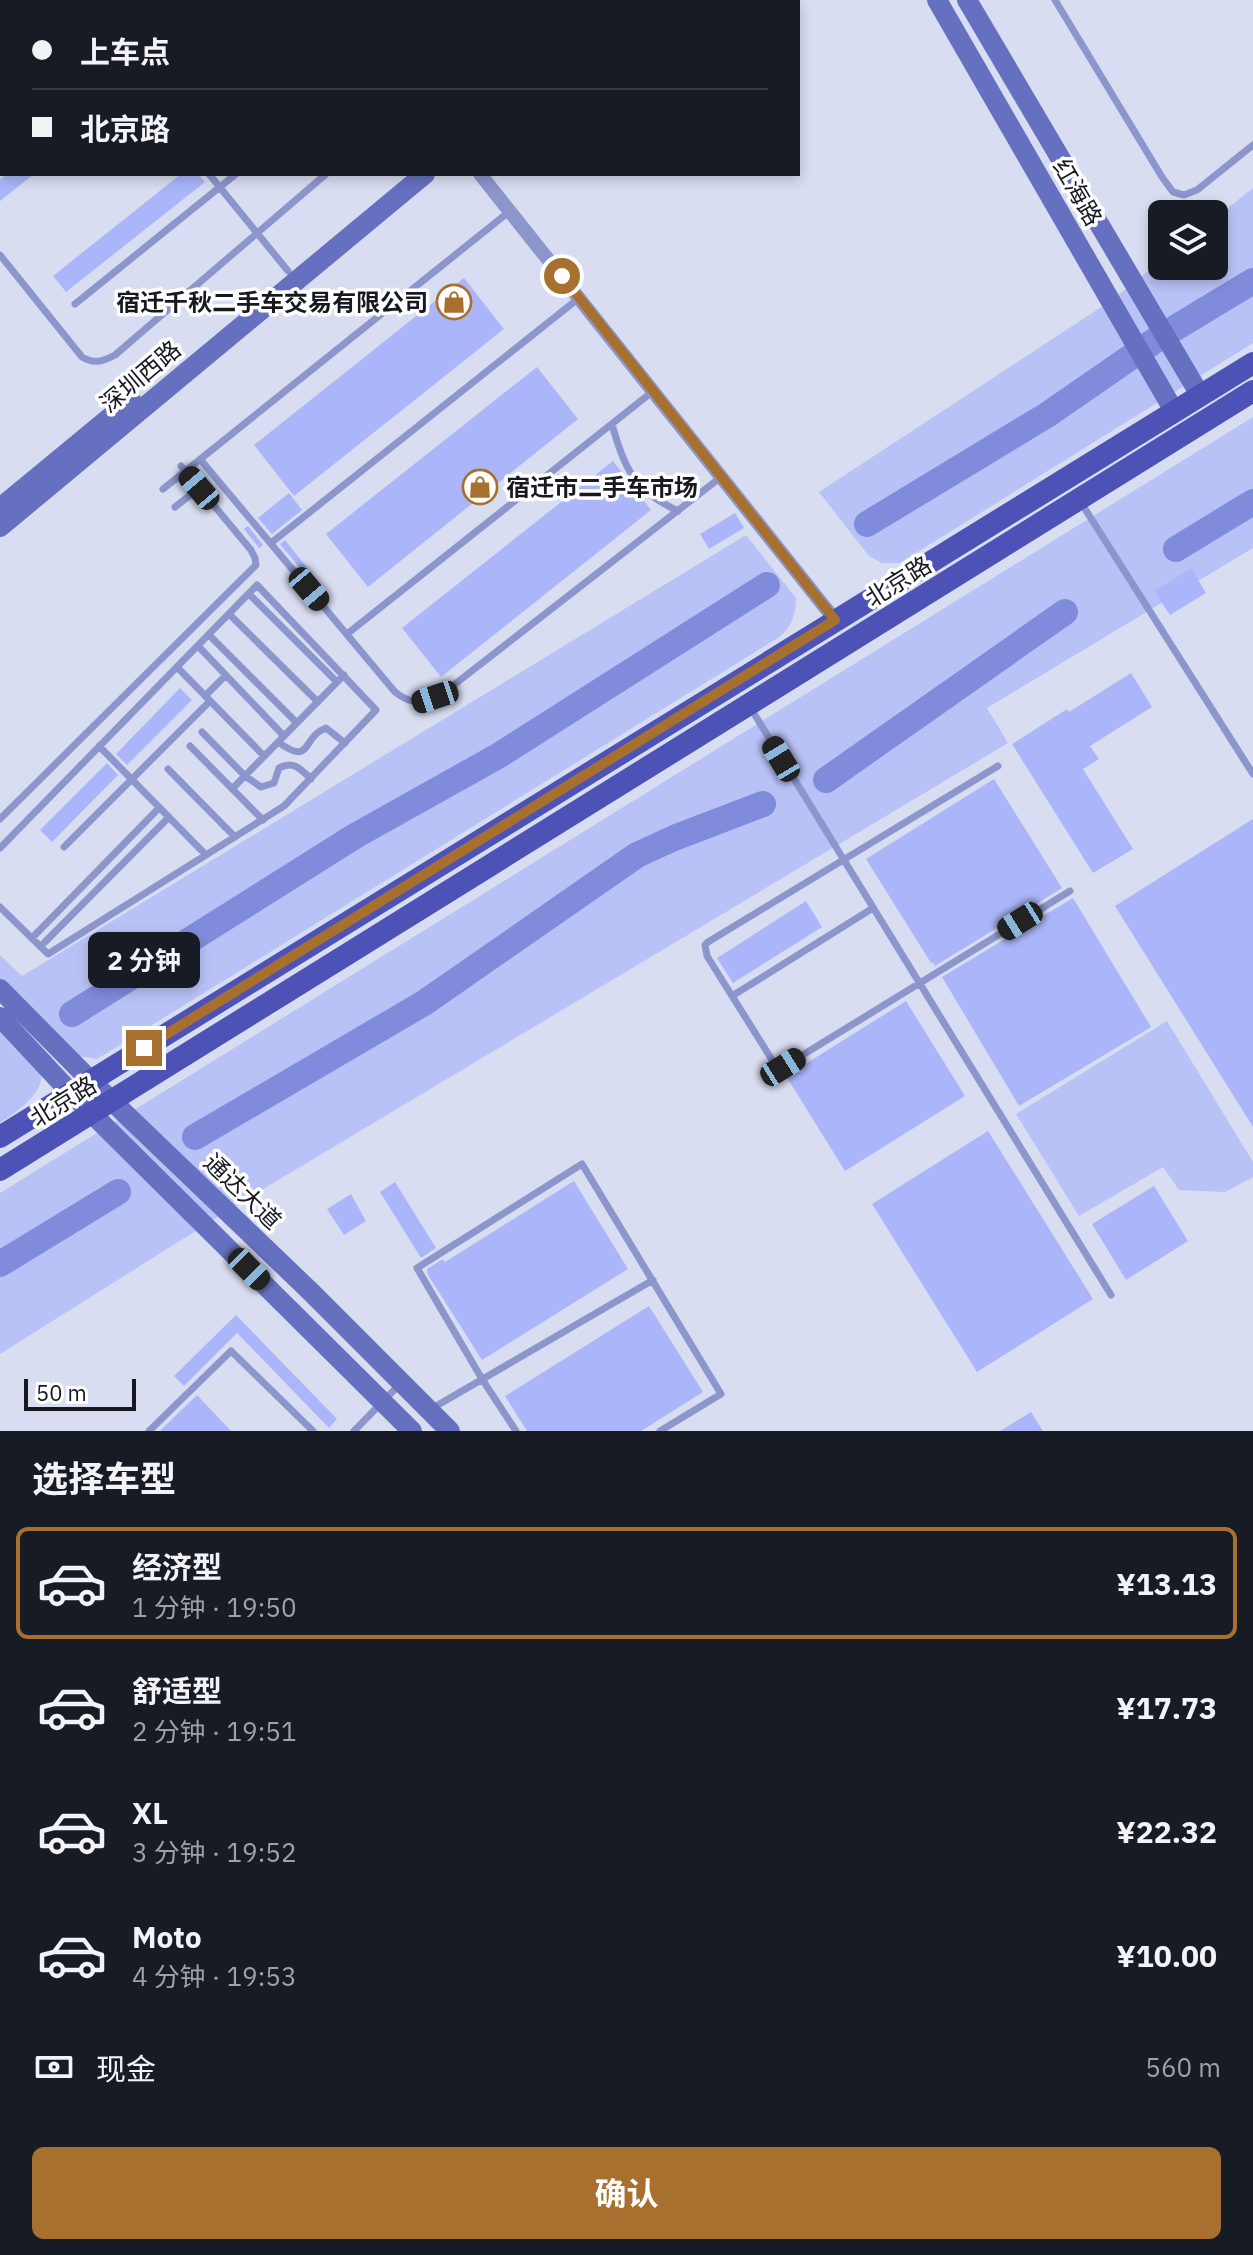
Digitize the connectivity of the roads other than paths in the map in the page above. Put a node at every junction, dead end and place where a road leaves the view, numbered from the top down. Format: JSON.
{"nodes":[{"id":1,"x":937,"y":0,"type":"edge"},
{"id":2,"x":967,"y":0,"type":"edge"},
{"id":3,"x":1055,"y":0,"type":"edge"},
{"id":4,"x":1253,"y":145,"type":"edge"},
{"id":5,"x":211,"y":176,"type":"edge"},
{"id":6,"x":234,"y":176,"type":"edge"},
{"id":7,"x":324,"y":176,"type":"edge"},
{"id":8,"x":404,"y":176,"type":"edge"},
{"id":9,"x":423,"y":176,"type":"edge"},
{"id":10,"x":482,"y":176,"type":"edge"},
{"id":11,"x":220,"y":187,"type":"junction"},
{"id":12,"x":510,"y":211,"type":"junction"},
{"id":13,"x":257,"y":233,"type":"junction"},
{"id":14,"x":0,"y":255,"type":"edge"},
{"id":15,"x":288,"y":271,"type":"junction"},
{"id":16,"x":579,"y":298,"type":"junction"},
{"id":17,"x":75,"y":304,"type":"dead end"},
{"id":18,"x":1253,"y":363,"type":"edge"},
{"id":19,"x":653,"y":391,"type":"junction"},
{"id":20,"x":1253,"y":391,"type":"edge"},
{"id":21,"x":1200,"y":395,"type":"junction"},
{"id":22,"x":1174,"y":411,"type":"junction"},
{"id":23,"x":612,"y":424,"type":"junction"},
{"id":24,"x":200,"y":459,"type":"junction"},
{"id":25,"x":183,"y":469,"type":"junction"},
{"id":26,"x":721,"y":477,"type":"junction"},
{"id":27,"x":199,"y":488,"type":"junction"},
{"id":28,"x":163,"y":489,"type":"dead end"},
{"id":29,"x":1079,"y":499,"type":"junction"},
{"id":30,"x":175,"y":507,"type":"dead end"},
{"id":31,"x":0,"y":508,"type":"edge"},
{"id":32,"x":678,"y":511,"type":"junction"},
{"id":33,"x":0,"y":527,"type":"edge"},
{"id":34,"x":271,"y":543,"type":"junction"},
{"id":35,"x":249,"y":594,"type":"junction"},
{"id":36,"x":229,"y":614,"type":"junction"},
{"id":37,"x":835,"y":620,"type":"junction"},
{"id":38,"x":347,"y":634,"type":"junction"},
{"id":39,"x":209,"y":635,"type":"junction"},
{"id":40,"x":198,"y":646,"type":"junction"},
{"id":41,"x":177,"y":667,"type":"junction"},
{"id":42,"x":226,"y":675,"type":"junction"},
{"id":43,"x":344,"y":675,"type":"junction"},
{"id":44,"x":337,"y":682,"type":"junction"},
{"id":45,"x":207,"y":698,"type":"junction"},
{"id":46,"x":318,"y":702,"type":"junction"},
{"id":47,"x":748,"y":705,"type":"junction"},
{"id":48,"x":297,"y":723,"type":"junction"},
{"id":49,"x":202,"y":732,"type":"dead end"},
{"id":50,"x":281,"y":739,"type":"junction"},
{"id":51,"x":345,"y":743,"type":"junction"},
{"id":52,"x":99,"y":746,"type":"junction"},
{"id":53,"x":190,"y":746,"type":"dead end"},
{"id":54,"x":264,"y":756,"type":"junction"},
{"id":55,"x":998,"y":766,"type":"dead end"},
{"id":56,"x":168,"y":769,"type":"dead end"},
{"id":57,"x":1253,"y":774,"type":"edge"},
{"id":58,"x":245,"y":776,"type":"junction"},
{"id":59,"x":131,"y":779,"type":"junction"},
{"id":60,"x":311,"y":779,"type":"junction"},
{"id":61,"x":232,"y":789,"type":"junction"},
{"id":62,"x":159,"y":808,"type":"junction"},
{"id":63,"x":169,"y":817,"type":"junction"},
{"id":64,"x":0,"y":819,"type":"edge"},
{"id":65,"x":263,"y":820,"type":"junction"},
{"id":66,"x":235,"y":837,"type":"junction"},
{"id":67,"x":64,"y":847,"type":"dead end"},
{"id":68,"x":0,"y":848,"type":"edge"},
{"id":69,"x":206,"y":855,"type":"junction"},
{"id":70,"x":843,"y":860,"type":"junction"},
{"id":71,"x":1070,"y":891,"type":"dead end"},
{"id":72,"x":0,"y":907,"type":"edge"},
{"id":73,"x":873,"y":908,"type":"junction"},
{"id":74,"x":32,"y":938,"type":"junction"},
{"id":75,"x":41,"y":946,"type":"junction"},
{"id":76,"x":919,"y":983,"type":"junction"},
{"id":77,"x":0,"y":989,"type":"edge"},
{"id":78,"x":732,"y":996,"type":"junction"},
{"id":79,"x":0,"y":1017,"type":"edge"},
{"id":80,"x":81,"y":1087,"type":"junction"},
{"id":81,"x":112,"y":1101,"type":"junction"},
{"id":82,"x":92,"y":1113,"type":"junction"},
{"id":83,"x":0,"y":1137,"type":"edge"},
{"id":84,"x":0,"y":1170,"type":"edge"},
{"id":85,"x":653,"y":1280,"type":"junction"},
{"id":86,"x":1111,"y":1295,"type":"dead end"},
{"id":87,"x":482,"y":1379,"type":"junction"},
{"id":88,"x":401,"y":1383,"type":"junction"},
{"id":89,"x":383,"y":1402,"type":"junction"},
{"id":90,"x":429,"y":1410,"type":"junction"},
{"id":91,"x":149,"y":1431,"type":"edge"},
{"id":92,"x":313,"y":1431,"type":"edge"},
{"id":93,"x":354,"y":1431,"type":"edge"},
{"id":94,"x":412,"y":1431,"type":"edge"},
{"id":95,"x":450,"y":1431,"type":"edge"},
{"id":96,"x":516,"y":1431,"type":"edge"},
{"id":97,"x":660,"y":1431,"type":"edge"}],
"edges":[{"from":1,"to":22,"type":"street","name":"红海路"},
{"from":2,"to":21,"type":"street","name":"红海路"},
{"from":3,"to":4,"type":"lane"},
{"from":5,"to":11,"type":"lane"},
{"from":6,"to":11,"type":"lane"},
{"from":7,"to":13,"type":"lane"},
{"from":8,"to":15,"type":"street","name":"深圳西路"},
{"from":9,"to":33,"type":"street","name":"深圳西路"},
{"from":10,"to":12,"type":"street"},
{"from":11,"to":13,"type":"lane"},
{"from":11,"to":17,"type":"lane"},
{"from":12,"to":16,"type":"street"},
{"from":12,"to":24,"type":"lane"},
{"from":13,"to":14,"type":"lane"},
{"from":13,"to":15,"type":"lane"},
{"from":15,"to":31,"type":"street","name":"深圳西路"},
{"from":16,"to":19,"type":"street"},
{"from":16,"to":34,"type":"lane"},
{"from":18,"to":21,"type":"main road","name":"北京路"},
{"from":19,"to":23,"type":"lane"},
{"from":19,"to":26,"type":"street"},
{"from":20,"to":29,"type":"main road","name":"北京路"},
{"from":21,"to":22,"type":"main road","name":"北京路"},
{"from":22,"to":37,"type":"main road","name":"北京路"},
{"from":23,"to":32,"type":"lane"},
{"from":23,"to":38,"type":"lane"},
{"from":24,"to":25,"type":"lane"},
{"from":24,"to":34,"type":"lane"},
{"from":25,"to":27,"type":"lane"},
{"from":25,"to":28,"type":"lane"},
{"from":26,"to":32,"type":"lane"},
{"from":26,"to":37,"type":"street"},
{"from":27,"to":30,"type":"lane"},
{"from":27,"to":64,"type":"lane"},
{"from":29,"to":47,"type":"main road","name":"北京路"},
{"from":29,"to":57,"type":"lane"},
{"from":32,"to":38,"type":"lane"},
{"from":34,"to":38,"type":"lane"},
{"from":35,"to":36,"type":"lane"},
{"from":35,"to":43,"type":"lane"},
{"from":35,"to":44,"type":"lane"},
{"from":36,"to":39,"type":"lane"},
{"from":36,"to":46,"type":"lane"},
{"from":37,"to":80,"type":"main road","name":"北京路"},
{"from":39,"to":40,"type":"lane"},
{"from":39,"to":48,"type":"lane"},
{"from":40,"to":41,"type":"lane"},
{"from":40,"to":42,"type":"lane"},
{"from":41,"to":45,"type":"lane"},
{"from":41,"to":52,"type":"lane"},
{"from":42,"to":45,"type":"lane"},
{"from":42,"to":50,"type":"lane"},
{"from":43,"to":44,"type":"lane"},
{"from":43,"to":51,"type":"lane"},
{"from":44,"to":46,"type":"lane"},
{"from":45,"to":54,"type":"lane"},
{"from":45,"to":59,"type":"lane"},
{"from":46,"to":48,"type":"lane"},
{"from":47,"to":70,"type":"lane"},
{"from":47,"to":81,"type":"main road","name":"北京路"},
{"from":48,"to":50,"type":"lane"},
{"from":49,"to":58,"type":"lane"},
{"from":50,"to":51,"type":"lane"},
{"from":50,"to":54,"type":"lane"},
{"from":51,"to":60,"type":"lane"},
{"from":52,"to":59,"type":"lane"},
{"from":52,"to":68,"type":"lane"},
{"from":53,"to":61,"type":"lane"},
{"from":54,"to":58,"type":"lane"},
{"from":55,"to":70,"type":"lane"},
{"from":56,"to":66,"type":"lane"},
{"from":58,"to":60,"type":"lane"},
{"from":58,"to":61,"type":"lane"},
{"from":59,"to":62,"type":"lane"},
{"from":59,"to":67,"type":"lane"},
{"from":60,"to":65,"type":"lane"},
{"from":61,"to":65,"type":"lane"},
{"from":62,"to":63,"type":"lane"},
{"from":62,"to":74,"type":"lane"},
{"from":63,"to":69,"type":"lane"},
{"from":63,"to":75,"type":"lane"},
{"from":65,"to":66,"type":"lane"},
{"from":66,"to":69,"type":"lane"},
{"from":69,"to":75,"type":"lane"},
{"from":70,"to":73,"type":"lane"},
{"from":70,"to":78,"type":"lane"},
{"from":71,"to":76,"type":"lane"},
{"from":72,"to":74,"type":"lane"},
{"from":73,"to":76,"type":"lane"},
{"from":73,"to":78,"type":"lane"},
{"from":74,"to":75,"type":"lane"},
{"from":76,"to":78,"type":"lane"},
{"from":76,"to":86,"type":"lane"},
{"from":77,"to":80,"type":"street","name":"通达大道"},
{"from":79,"to":80,"type":"street","name":"通达大道"},
{"from":80,"to":81,"type":"street","name":"通达大道"},
{"from":80,"to":82,"type":"street","name":"通达大道"},
{"from":80,"to":83,"type":"main road","name":"北京路"},
{"from":81,"to":82,"type":"main road","name":"北京路"},
{"from":81,"to":88,"type":"street","name":"通达大道"},
{"from":82,"to":84,"type":"main road","name":"北京路"},
{"from":82,"to":89,"type":"street","name":"通达大道"},
{"from":85,"to":87,"type":"lane"},
{"from":85,"to":87,"type":"lane"},
{"from":85,"to":97,"type":"lane"},
{"from":87,"to":90,"type":"lane"},
{"from":87,"to":96,"type":"lane"},
{"from":88,"to":89,"type":"lane"},
{"from":88,"to":90,"type":"street","name":"通达大道"},
{"from":89,"to":93,"type":"lane"},
{"from":89,"to":94,"type":"street","name":"通达大道"},
{"from":90,"to":95,"type":"street","name":"通达大道"},
{"from":91,"to":92,"type":"lane"}]}
